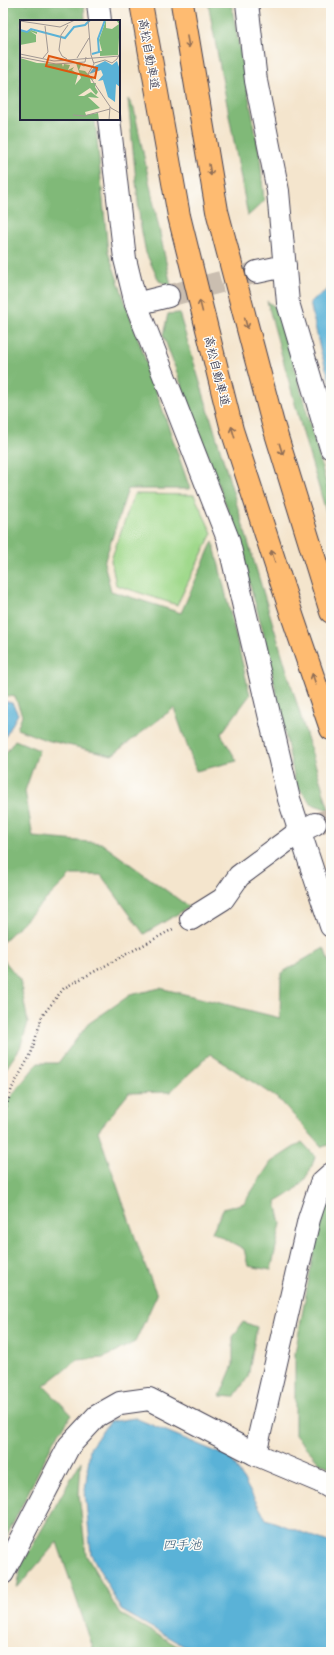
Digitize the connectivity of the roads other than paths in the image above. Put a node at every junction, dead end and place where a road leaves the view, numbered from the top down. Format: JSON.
{"nodes":[{"id":1,"x":98,"y":3,"type":"edge"},
{"id":2,"x":141,"y":3,"type":"edge"},
{"id":3,"x":182,"y":3,"type":"edge"},
{"id":4,"x":247,"y":3,"type":"edge"},
{"id":5,"x":100,"y":20,"type":"edge"},
{"id":6,"x":109,"y":120,"type":"edge"},
{"id":7,"x":285,"y":266,"type":"junction"},
{"id":8,"x":257,"y":272,"type":"tunnel mouth"},
{"id":9,"x":168,"y":296,"type":"tunnel mouth"},
{"id":10,"x":136,"y":304,"type":"junction"},
{"id":11,"x":331,"y":448,"type":"edge"},
{"id":12,"x":331,"y":612,"type":"edge"},
{"id":13,"x":331,"y":729,"type":"edge"},
{"id":14,"x":307,"y":828,"type":"junction"},
{"id":15,"x":191,"y":919,"type":"road end"},
{"id":16,"x":331,"y":926,"type":"edge"},
{"id":17,"x":331,"y":1174,"type":"edge"},
{"id":18,"x":254,"y":1454,"type":"junction"},
{"id":19,"x":331,"y":1488,"type":"edge"},
{"id":20,"x":3,"y":1572,"type":"edge"}],
"edges":[{"from":1,"to":5,"type":"street"},
{"from":13,"to":2,"type":"highway","name":"高松自動車道","one_way":true},
{"from":3,"to":12,"type":"highway","one_way":true},
{"from":4,"to":7,"type":"street"},
{"from":6,"to":10,"type":"street"},
{"from":7,"to":8,"type":"street"},
{"from":7,"to":11,"type":"street"},
{"from":9,"to":10,"type":"street"},
{"from":10,"to":14,"type":"street"},
{"from":14,"to":15,"type":"street"},
{"from":14,"to":16,"type":"street"},
{"from":17,"to":18,"type":"street"},
{"from":18,"to":19,"type":"street"},
{"from":18,"to":20,"type":"street"}]}
